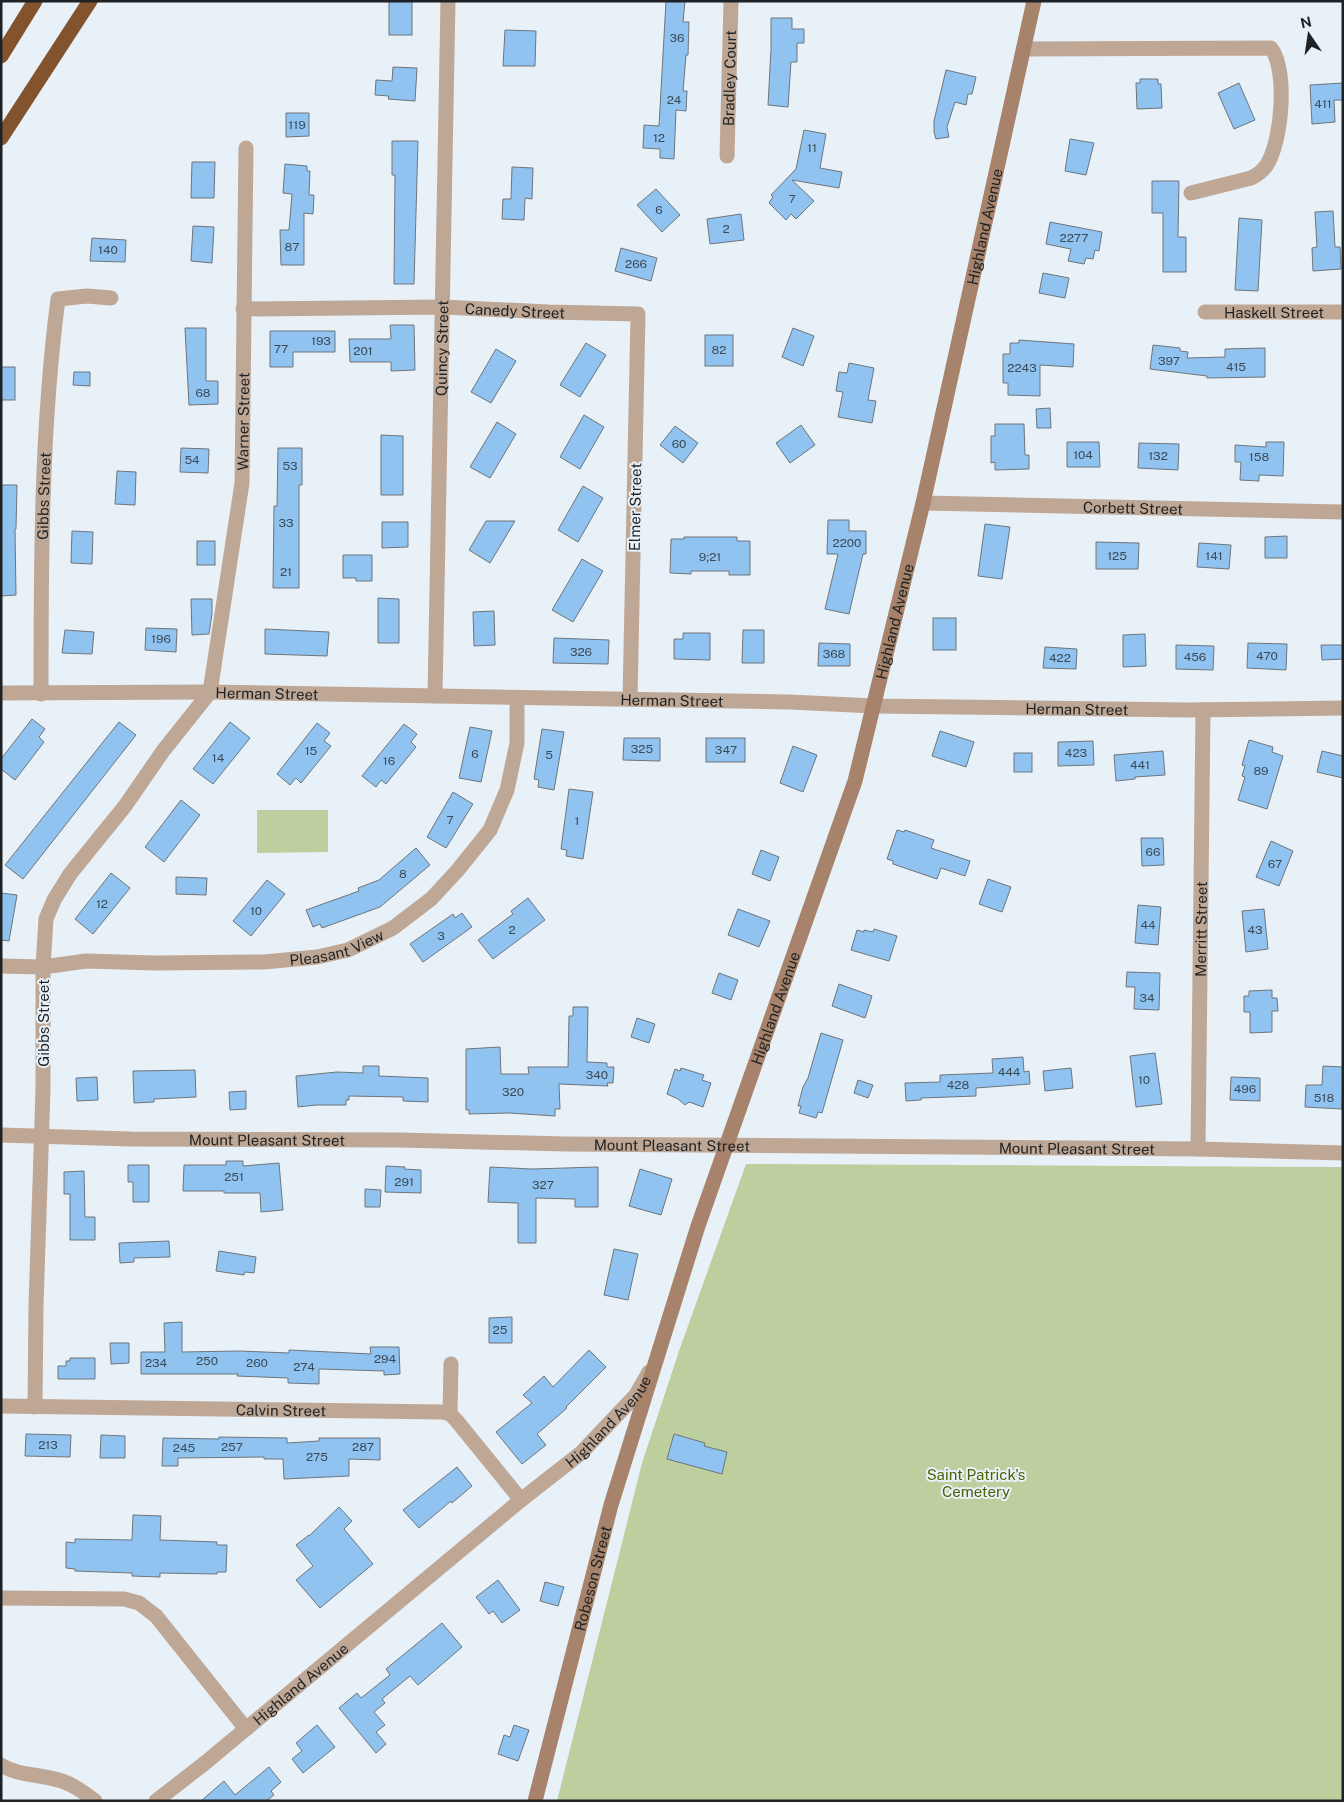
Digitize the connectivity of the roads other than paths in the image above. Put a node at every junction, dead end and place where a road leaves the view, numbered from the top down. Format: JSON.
{"nodes":[{"id":1,"x":35,"y":1,"type":"edge"},
{"id":2,"x":90,"y":1,"type":"edge"},
{"id":3,"x":448,"y":1,"type":"edge"},
{"id":4,"x":732,"y":1,"type":"edge"},
{"id":5,"x":1034,"y":1,"type":"edge"},
{"id":6,"x":1024,"y":48,"type":"junction"},
{"id":7,"x":1,"y":56,"type":"edge"},
{"id":8,"x":1,"y":138,"type":"edge"},
{"id":9,"x":246,"y":148,"type":"dead end"},
{"id":10,"x":727,"y":156,"type":"dead end"},
{"id":11,"x":1191,"y":193,"type":"dead end"},
{"id":12,"x":111,"y":298,"type":"dead end"},
{"id":13,"x":443,"y":307,"type":"junction"},
{"id":14,"x":243,"y":309,"type":"junction"},
{"id":15,"x":1205,"y":312,"type":"dead end"},
{"id":16,"x":1343,"y":312,"type":"edge"},
{"id":17,"x":638,"y":314,"type":"joint"},
{"id":18,"x":923,"y":503,"type":"junction"},
{"id":19,"x":1343,"y":512,"type":"edge"},
{"id":20,"x":210,"y":692,"type":"junction"},
{"id":21,"x":1,"y":693,"type":"edge"},
{"id":22,"x":41,"y":694,"type":"junction"},
{"id":23,"x":435,"y":696,"type":"junction"},
{"id":24,"x":517,"y":698,"type":"junction"},
{"id":25,"x":630,"y":699,"type":"junction"},
{"id":26,"x":875,"y":706,"type":"junction"},
{"id":27,"x":1343,"y":708,"type":"edge"},
{"id":28,"x":1203,"y":710,"type":"junction"},
{"id":29,"x":1,"y":966,"type":"edge"},
{"id":30,"x":43,"y":967,"type":"junction"},
{"id":31,"x":1,"y":1135,"type":"edge"},
{"id":32,"x":42,"y":1137,"type":"junction"},
{"id":33,"x":727,"y":1144,"type":"junction"},
{"id":34,"x":1198,"y":1149,"type":"junction"},
{"id":35,"x":1343,"y":1153,"type":"edge"},
{"id":36,"x":657,"y":1359,"type":"junction"},
{"id":37,"x":451,"y":1364,"type":"dead end"},
{"id":38,"x":1,"y":1406,"type":"edge"},
{"id":39,"x":35,"y":1406,"type":"junction"},
{"id":40,"x":450,"y":1414,"type":"junction"},
{"id":41,"x":522,"y":1500,"type":"junction"},
{"id":42,"x":1,"y":1598,"type":"edge"},
{"id":43,"x":246,"y":1729,"type":"junction"},
{"id":44,"x":1,"y":1765,"type":"edge"},
{"id":45,"x":95,"y":1801,"type":"edge"},
{"id":46,"x":156,"y":1801,"type":"edge"},
{"id":47,"x":535,"y":1801,"type":"edge"}],
"edges":[{"from":1,"to":7,"type":"highway"},
{"from":2,"to":8,"type":"highway"},
{"from":3,"to":13,"type":"street","name":"Quincy Street"},
{"from":4,"to":10,"type":"street","name":"Bradley Court"},
{"from":5,"to":6,"type":"main road","name":"Highland Avenue"},
{"from":6,"to":11,"type":"street"},
{"from":6,"to":18,"type":"main road","name":"Highland Avenue"},
{"from":9,"to":14,"type":"street","name":"Warner Street"},
{"from":12,"to":22,"type":"street","name":"Gibbs Street"},
{"from":13,"to":14,"type":"street","name":"Canedy Street"},
{"from":13,"to":17,"type":"street","name":"Canedy Street"},
{"from":13,"to":23,"type":"street","name":"Quincy Street"},
{"from":14,"to":20,"type":"street","name":"Warner Street"},
{"from":15,"to":16,"type":"street","name":"Haskell Street"},
{"from":17,"to":25,"type":"street","name":"Elmer Street"},
{"from":18,"to":19,"type":"street","name":"Corbett Street"},
{"from":18,"to":26,"type":"main road","name":"Highland Avenue"},
{"from":20,"to":22,"type":"street","name":"Herman Street"},
{"from":20,"to":23,"type":"street","name":"Herman Street"},
{"from":20,"to":30,"type":"street","name":"Gibbs Street"},
{"from":21,"to":22,"type":"street","name":"Herman Street"},
{"from":23,"to":24,"type":"street","name":"Herman Street"},
{"from":24,"to":25,"type":"street","name":"Herman Street"},
{"from":24,"to":30,"type":"street","name":"Pleasant View"},
{"from":25,"to":26,"type":"street","name":"Herman Street"},
{"from":26,"to":28,"type":"street","name":"Herman Street"},
{"from":26,"to":33,"type":"main road","name":"Highland Avenue"},
{"from":27,"to":28,"type":"street","name":"Herman Street"},
{"from":28,"to":34,"type":"street","name":"Merritt Street"},
{"from":29,"to":30,"type":"street","name":"Pleasant View"},
{"from":30,"to":32,"type":"street","name":"Gibbs Street"},
{"from":31,"to":32,"type":"street","name":"Mount Pleasant Street"},
{"from":32,"to":33,"type":"street","name":"Mount Pleasant Street"},
{"from":32,"to":39,"type":"street","name":"Gibbs Street"},
{"from":33,"to":34,"type":"street","name":"Mount Pleasant Street"},
{"from":33,"to":36,"type":"main road","name":"Highland Avenue"},
{"from":34,"to":35,"type":"street","name":"Mount Pleasant Street"},
{"from":36,"to":41,"type":"street","name":"Highland Avenue"},
{"from":36,"to":47,"type":"main road","name":"Robeson Street"},
{"from":37,"to":40,"type":"street"},
{"from":38,"to":39,"type":"street","name":"Calvin Street"},
{"from":39,"to":40,"type":"street","name":"Calvin Street"},
{"from":40,"to":41,"type":"street"},
{"from":41,"to":43,"type":"street","name":"Highland Avenue"},
{"from":42,"to":43,"type":"street"},
{"from":43,"to":46,"type":"street","name":"Highland Avenue"},
{"from":44,"to":45,"type":"street"}]}
